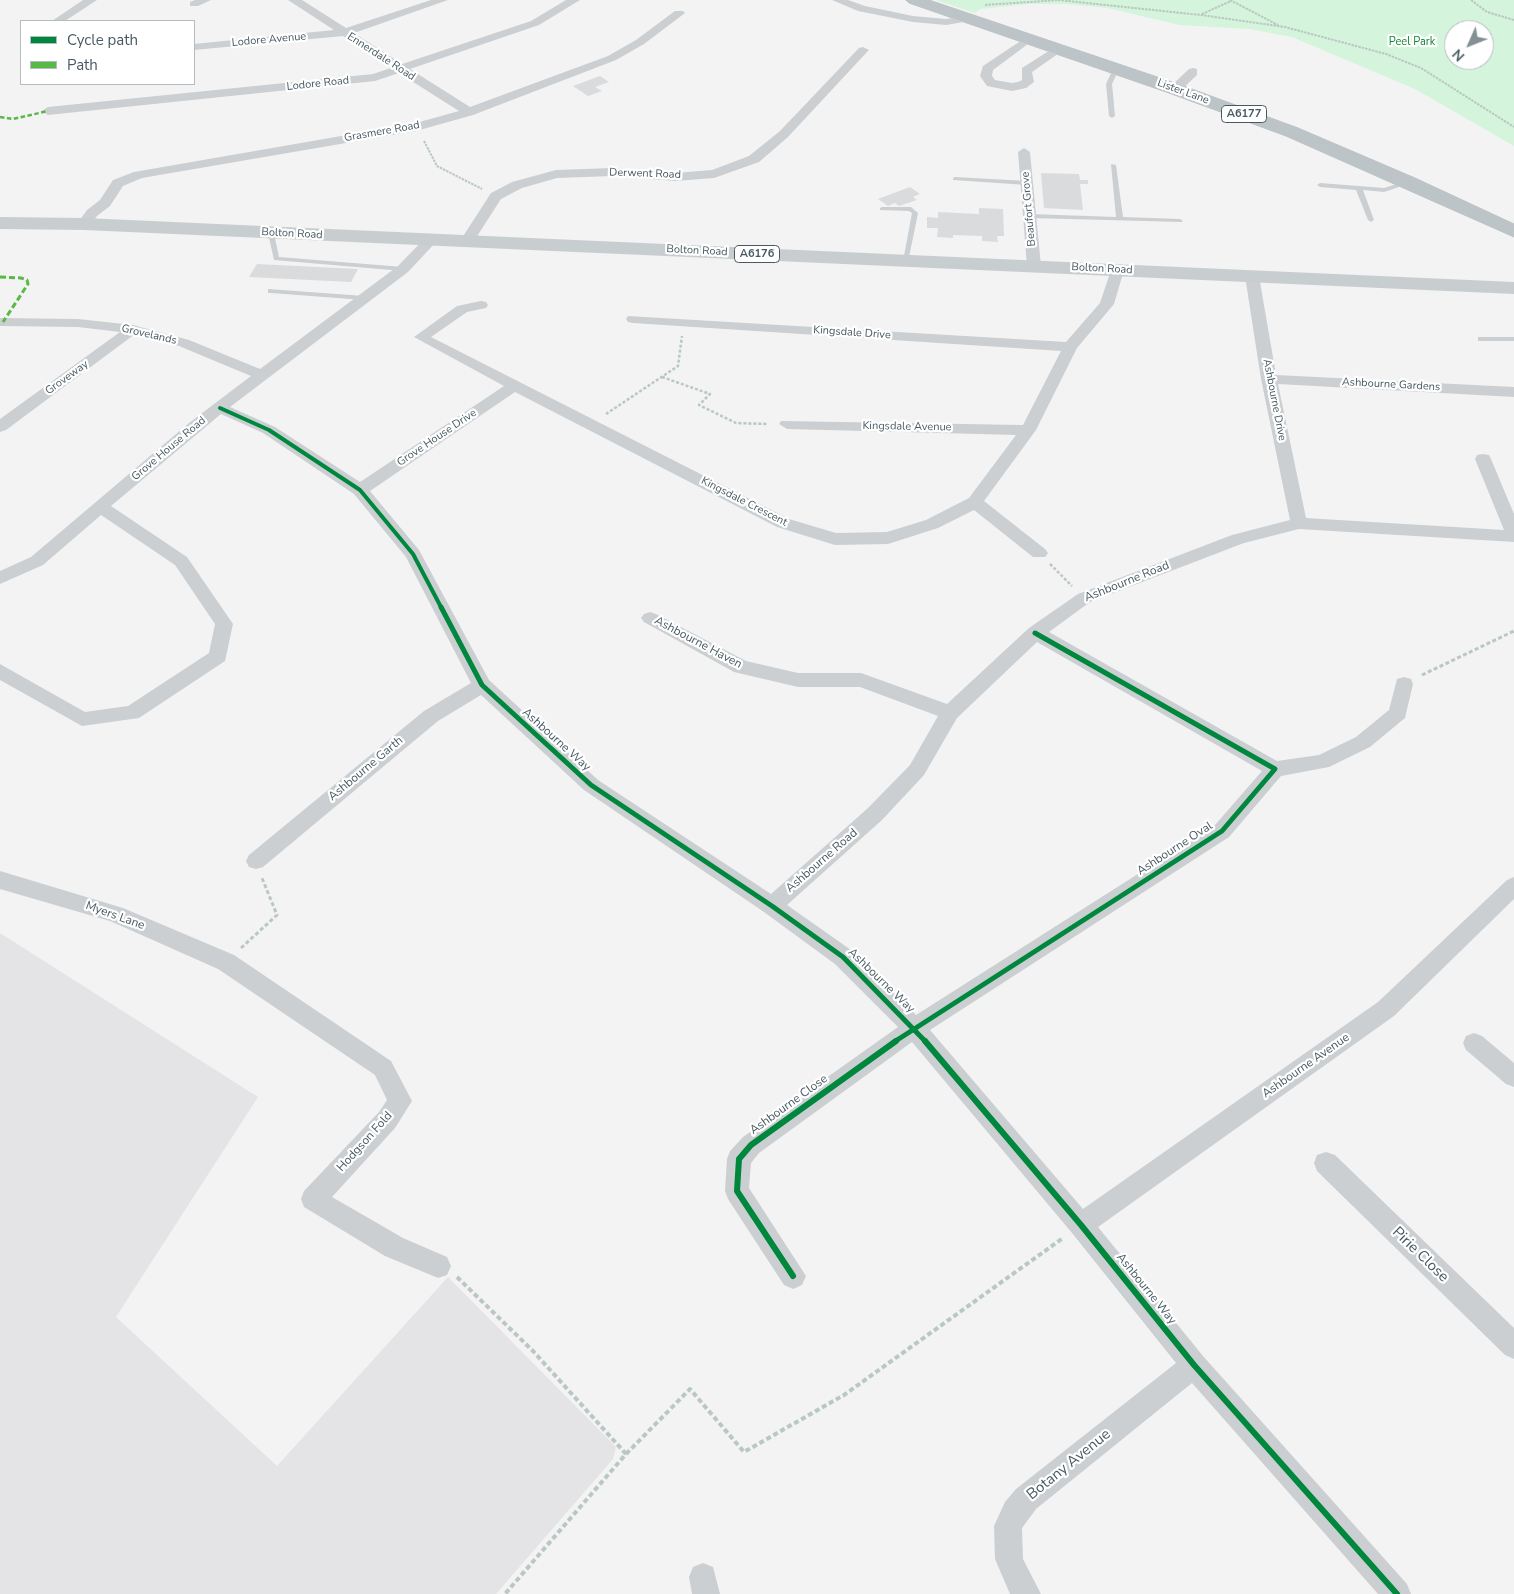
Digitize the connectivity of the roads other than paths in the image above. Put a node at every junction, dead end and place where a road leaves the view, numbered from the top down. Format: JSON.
{"nodes":[{"id":1,"x":91,"y":0,"type":"edge"},
{"id":2,"x":205,"y":0,"type":"edge"},
{"id":3,"x":294,"y":0,"type":"edge"},
{"id":4,"x":442,"y":0,"type":"edge"},
{"id":5,"x":574,"y":0,"type":"edge"},
{"id":6,"x":838,"y":0,"type":"edge"},
{"id":7,"x":914,"y":0,"type":"edge"},
{"id":8,"x":194,"y":4,"type":"dead end"},
{"id":9,"x":679,"y":13,"type":"dead end"},
{"id":10,"x":966,"y":19,"type":"junction"},
{"id":11,"x":60,"y":20,"type":"edge"},
{"id":12,"x":343,"y":33,"type":"junction"},
{"id":13,"x":1028,"y":39,"type":"junction"},
{"id":14,"x":195,"y":47,"type":"edge"},
{"id":15,"x":1059,"y":49,"type":"junction"},
{"id":16,"x":863,"y":50,"type":"dead end"},
{"id":17,"x":1116,"y":69,"type":"junction"},
{"id":18,"x":400,"y":70,"type":"junction"},
{"id":19,"x":1193,"y":72,"type":"dead end"},
{"id":20,"x":1175,"y":89,"type":"junction"},
{"id":21,"x":48,"y":111,"type":"dead end"},
{"id":22,"x":469,"y":112,"type":"junction"},
{"id":23,"x":1112,"y":116,"type":"dead end"},
{"id":24,"x":1024,"y":152,"type":"dead end"},
{"id":25,"x":1113,"y":165,"type":"dead end"},
{"id":26,"x":954,"y":179,"type":"dead end"},
{"id":27,"x":1409,"y":182,"type":"junction"},
{"id":28,"x":1027,"y":183,"type":"junction"},
{"id":29,"x":1320,"y":185,"type":"dead end"},
{"id":30,"x":1359,"y":188,"type":"junction"},
{"id":31,"x":882,"y":209,"type":"dead end"},
{"id":32,"x":1030,"y":216,"type":"junction"},
{"id":33,"x":1120,"y":218,"type":"junction"},
{"id":34,"x":1371,"y":220,"type":"dead end"},
{"id":35,"x":1180,"y":221,"type":"dead end"},
{"id":36,"x":0,"y":223,"type":"edge"},
{"id":37,"x":84,"y":224,"type":"junction"},
{"id":38,"x":1514,"y":231,"type":"edge"},
{"id":39,"x":271,"y":233,"type":"junction"},
{"id":40,"x":430,"y":241,"type":"junction"},
{"id":41,"x":468,"y":241,"type":"junction"},
{"id":42,"x":906,"y":261,"type":"junction"},
{"id":43,"x":1034,"y":266,"type":"junction"},
{"id":44,"x":403,"y":269,"type":"junction"},
{"id":45,"x":1117,"y":270,"type":"junction"},
{"id":46,"x":1252,"y":276,"type":"junction"},
{"id":47,"x":1513,"y":289,"type":"edge"},
{"id":48,"x":271,"y":291,"type":"dead end"},
{"id":49,"x":364,"y":298,"type":"junction"},
{"id":50,"x":481,"y":305,"type":"dead end"},
{"id":51,"x":632,"y":319,"type":"dead end"},
{"id":52,"x":0,"y":322,"type":"edge"},
{"id":53,"x":133,"y":329,"type":"junction"},
{"id":54,"x":1482,"y":339,"type":"dead end"},
{"id":55,"x":1514,"y":339,"type":"edge"},
{"id":56,"x":1070,"y":346,"type":"junction"},
{"id":57,"x":261,"y":375,"type":"junction"},
{"id":58,"x":1269,"y":379,"type":"junction"},
{"id":59,"x":515,"y":385,"type":"junction"},
{"id":60,"x":1514,"y":392,"type":"edge"},
{"id":61,"x":220,"y":408,"type":"junction"},
{"id":62,"x":787,"y":424,"type":"road end"},
{"id":63,"x":0,"y":427,"type":"edge"},
{"id":64,"x":1028,"y":430,"type":"junction"},
{"id":65,"x":1483,"y":459,"type":"dead end"},
{"id":66,"x":360,"y":490,"type":"junction"},
{"id":67,"x":975,"y":502,"type":"junction"},
{"id":68,"x":101,"y":507,"type":"junction"},
{"id":69,"x":1299,"y":524,"type":"junction"},
{"id":70,"x":1514,"y":535,"type":"edge"},
{"id":71,"x":1039,"y":553,"type":"road end"},
{"id":72,"x":0,"y":578,"type":"edge"},
{"id":73,"x":650,"y":618,"type":"dead end"},
{"id":74,"x":1035,"y":633,"type":"junction"},
{"id":75,"x":0,"y":672,"type":"edge"},
{"id":76,"x":1404,"y":684,"type":"road end"},
{"id":77,"x":482,"y":685,"type":"junction"},
{"id":78,"x":950,"y":712,"type":"junction"},
{"id":79,"x":1275,"y":769,"type":"junction"},
{"id":80,"x":256,"y":861,"type":"road end"},
{"id":81,"x":0,"y":880,"type":"edge"},
{"id":82,"x":1514,"y":886,"type":"edge"},
{"id":83,"x":772,"y":906,"type":"junction"},
{"id":84,"x":226,"y":962,"type":"joint"},
{"id":85,"x":914,"y":1028,"type":"junction"},
{"id":86,"x":1474,"y":1043,"type":"dead end"},
{"id":87,"x":1514,"y":1078,"type":"edge"},
{"id":88,"x":1326,"y":1163,"type":"dead end"},
{"id":89,"x":1081,"y":1225,"type":"junction"},
{"id":90,"x":438,"y":1266,"type":"road end"},
{"id":91,"x":793,"y":1276,"type":"dead end"},
{"id":92,"x":1514,"y":1346,"type":"edge"},
{"id":93,"x":1194,"y":1364,"type":"junction"},
{"id":94,"x":1027,"y":1594,"type":"edge"},
{"id":95,"x":1397,"y":1594,"type":"edge"}],
"edges":[{"from":1,"to":11,"type":"street"},
{"from":2,"to":8,"type":"street"},
{"from":3,"to":12,"type":"street","name":"Ennerdale Road"},
{"from":4,"to":12,"type":"street","name":"Lodore Avenue"},
{"from":5,"to":18,"type":"street","name":"Lodore Road"},
{"from":6,"to":10,"type":"street","name":"Lister Lane"},
{"from":7,"to":10,"type":"highway","number":"A6177"},
{"from":9,"to":22,"type":"street","name":"Grasmere Road"},
{"from":10,"to":13,"type":"highway","name":"Lister Lane","number":"A6177"},
{"from":12,"to":14,"type":"street","name":"Lodore Avenue"},
{"from":12,"to":18,"type":"street","name":"Ennerdale Road"},
{"from":13,"to":15,"type":"highway","name":"Lister Lane","number":"A6177"},
{"from":13,"to":15,"type":"street"},
{"from":15,"to":17,"type":"highway","name":"Lister Lane","number":"A6177"},
{"from":16,"to":41,"type":"street","name":"Derwent Road"},
{"from":17,"to":20,"type":"highway","name":"Lister Lane","number":"A6177"},
{"from":17,"to":23,"type":"lane"},
{"from":18,"to":21,"type":"street","name":"Lodore Road"},
{"from":18,"to":22,"type":"street","name":"Ennerdale Road"},
{"from":19,"to":20,"type":"street"},
{"from":20,"to":27,"type":"highway","name":"Lister Lane","number":"A6177"},
{"from":22,"to":37,"type":"street","name":"Grasmere Road"},
{"from":24,"to":28,"type":"street","name":"Beaufort Grove"},
{"from":25,"to":33,"type":"lane"},
{"from":26,"to":28,"type":"lane"},
{"from":27,"to":30,"type":"lane"},
{"from":27,"to":38,"type":"highway","name":"Lister Lane","number":"A6177"},
{"from":28,"to":32,"type":"street","name":"Beaufort Grove"},
{"from":29,"to":30,"type":"lane"},
{"from":30,"to":34,"type":"lane"},
{"from":31,"to":42,"type":"lane"},
{"from":32,"to":33,"type":"lane"},
{"from":32,"to":43,"type":"street","name":"Beaufort Grove"},
{"from":33,"to":35,"type":"lane"},
{"from":36,"to":37,"type":"main road","name":"Bolton Road","number":"A6176"},
{"from":37,"to":39,"type":"main road","name":"Bolton Road","number":"A6176"},
{"from":39,"to":40,"type":"main road","name":"Bolton Road","number":"A6176"},
{"from":39,"to":44,"type":"lane"},
{"from":40,"to":41,"type":"main road","name":"Bolton Road","number":"A6176"},
{"from":40,"to":44,"type":"street","name":"Grove House Road"},
{"from":41,"to":42,"type":"main road","name":"Bolton Road","number":"A6176"},
{"from":42,"to":43,"type":"main road","name":"Bolton Road","number":"A6176"},
{"from":43,"to":45,"type":"main road","name":"Bolton Road","number":"A6176"},
{"from":44,"to":49,"type":"street","name":"Grove House Road"},
{"from":45,"to":46,"type":"main road","name":"Bolton Road","number":"A6176"},
{"from":45,"to":56,"type":"street","name":"Kingsdale Crescent"},
{"from":46,"to":47,"type":"main road","name":"Bolton Road","number":"A6176"},
{"from":46,"to":58,"type":"street","name":"Ashbourne Drive"},
{"from":48,"to":49,"type":"lane"},
{"from":49,"to":57,"type":"street","name":"Grove House Road"},
{"from":50,"to":59,"type":"street","name":"Kingsdale Crescent"},
{"from":51,"to":56,"type":"street","name":"Kingsdale Drive"},
{"from":52,"to":53,"type":"street","name":"Grovelands"},
{"from":53,"to":57,"type":"street","name":"Grovelands"},
{"from":53,"to":63,"type":"street","name":"Groveway"},
{"from":54,"to":55,"type":"lane"},
{"from":56,"to":64,"type":"street","name":"Kingsdale Crescent"},
{"from":57,"to":61,"type":"street","name":"Grove House Road"},
{"from":58,"to":60,"type":"street","name":"Ashbourne Gardens"},
{"from":58,"to":69,"type":"street","name":"Ashbourne Drive"},
{"from":59,"to":66,"type":"street","name":"Grove House Drive"},
{"from":59,"to":67,"type":"street","name":"Kingsdale Crescent"},
{"from":61,"to":66,"type":"street","name":"Ashbourne Way"},
{"from":61,"to":68,"type":"street","name":"Grove House Road"},
{"from":62,"to":64,"type":"street","name":"Kingsdale Avenue"},
{"from":64,"to":67,"type":"street","name":"Kingsdale Crescent"},
{"from":65,"to":70,"type":"street"},
{"from":66,"to":77,"type":"street","name":"Ashbourne Way"},
{"from":67,"to":71,"type":"street"},
{"from":68,"to":72,"type":"street","name":"Grove House Road"},
{"from":68,"to":75,"type":"street"},
{"from":69,"to":70,"type":"street","name":"Ashbourne Road"},
{"from":69,"to":74,"type":"street","name":"Ashbourne Road"},
{"from":73,"to":78,"type":"street","name":"Ashbourne Haven"},
{"from":74,"to":78,"type":"street","name":"Ashbourne Road"},
{"from":74,"to":79,"type":"street"},
{"from":76,"to":79,"type":"street"},
{"from":77,"to":80,"type":"street","name":"Ashbourne Garth"},
{"from":77,"to":83,"type":"street","name":"Ashbourne Way"},
{"from":78,"to":83,"type":"street","name":"Ashbourne Road"},
{"from":79,"to":85,"type":"street","name":"Ashbourne Oval"},
{"from":81,"to":84,"type":"street","name":"Myers Lane"},
{"from":82,"to":89,"type":"street","name":"Ashbourne Avenue"},
{"from":83,"to":85,"type":"street","name":"Ashbourne Way"},
{"from":84,"to":90,"type":"street","name":"Hodgson Fold"},
{"from":85,"to":89,"type":"street","name":"Ashbourne Way"},
{"from":85,"to":91,"type":"street","name":"Ashbourne Close"},
{"from":86,"to":87,"type":"street"},
{"from":88,"to":92,"type":"street","name":"Pirie Close"},
{"from":89,"to":93,"type":"street","name":"Ashbourne Way"},
{"from":93,"to":94,"type":"street","name":"Botany Avenue"},
{"from":93,"to":95,"type":"street","name":"Ashbourne Way"}]}
